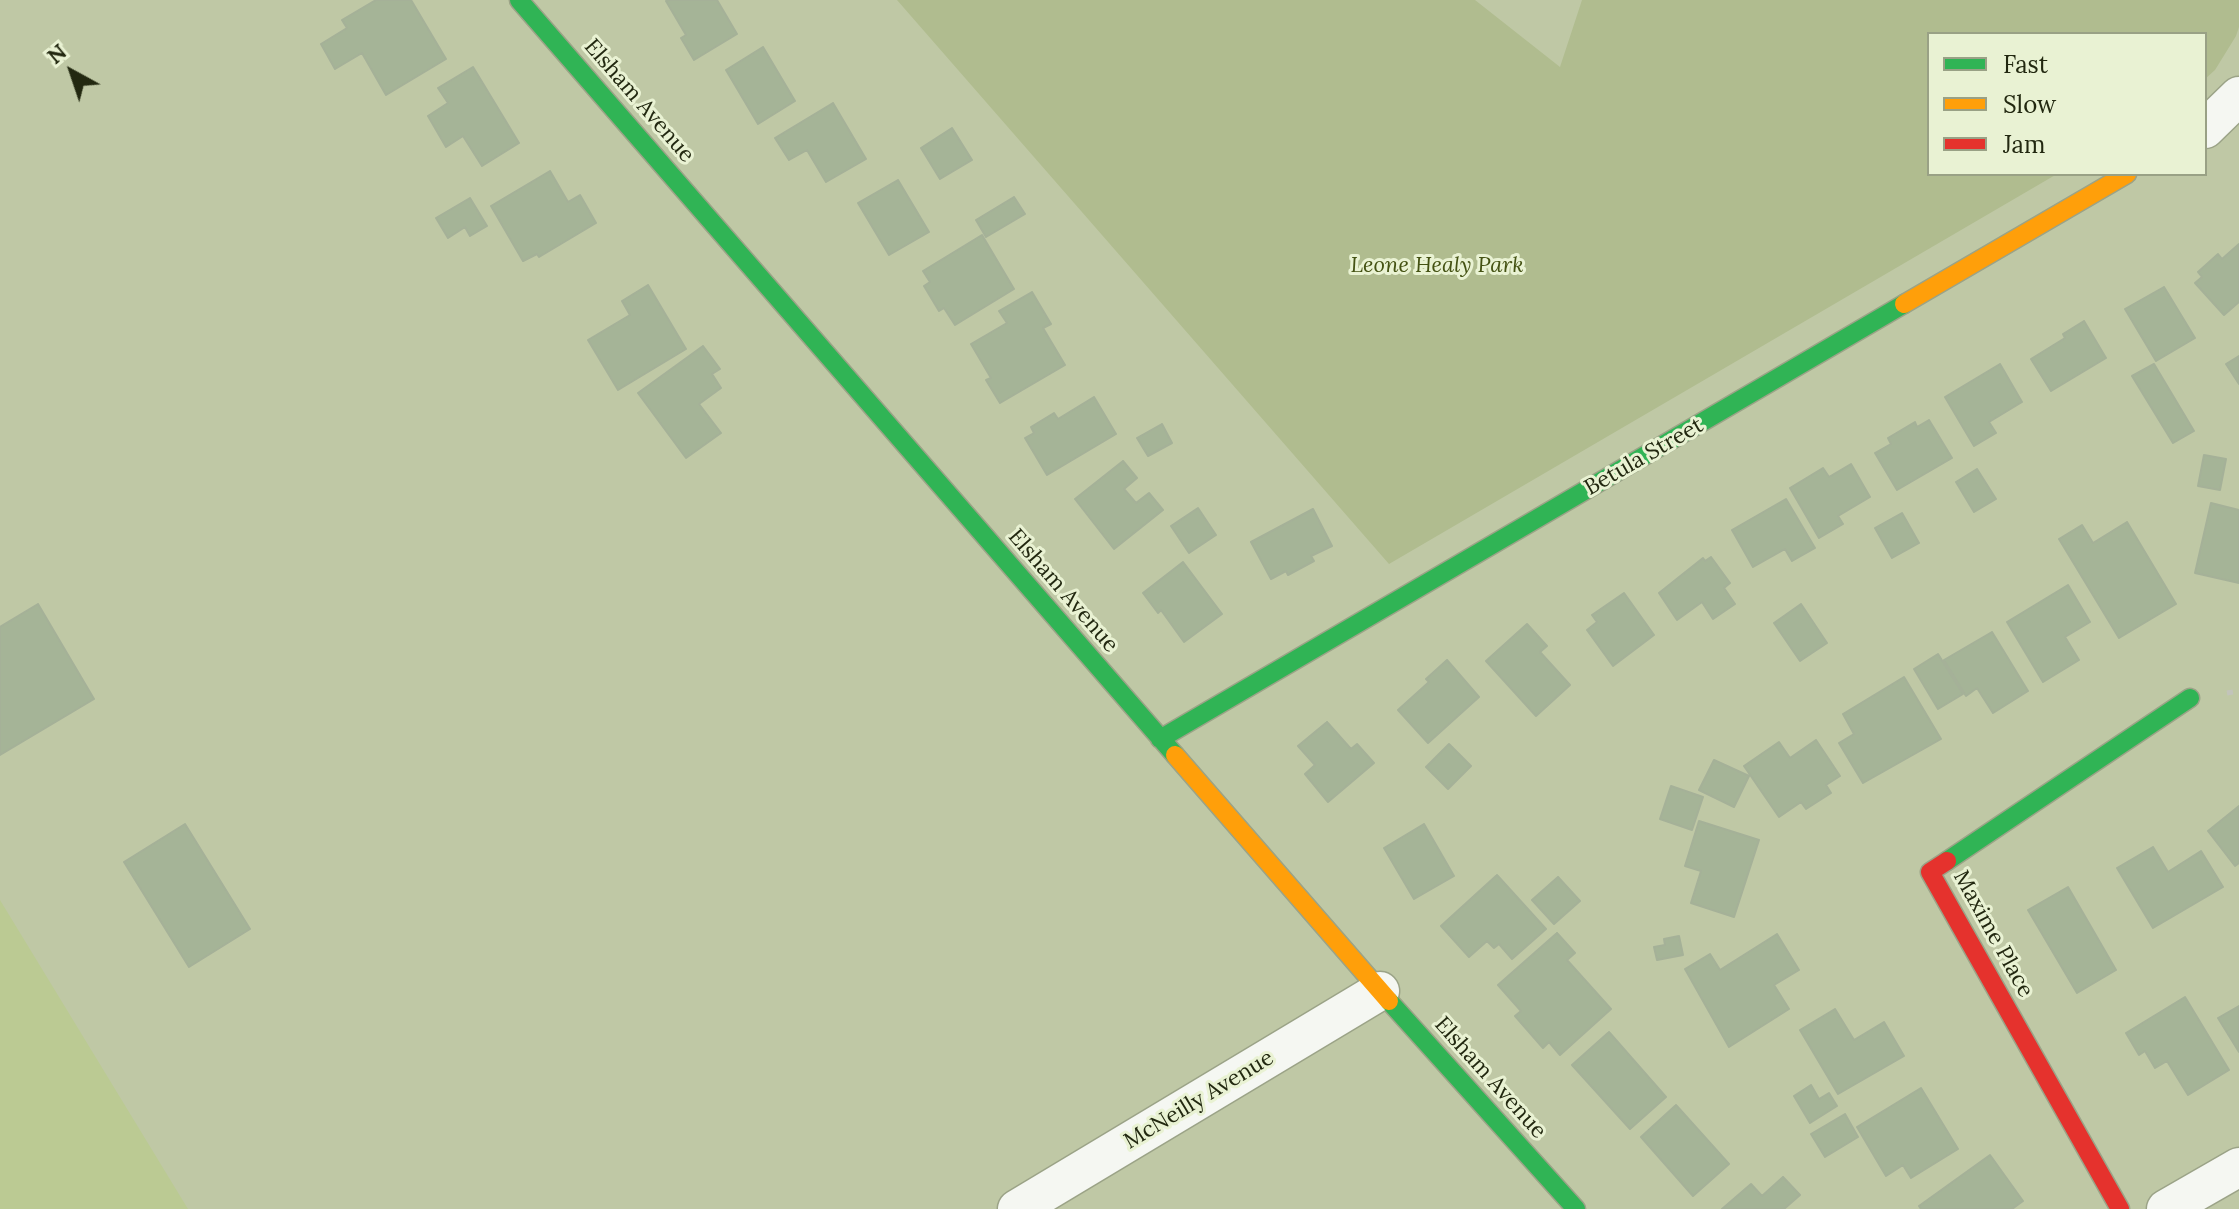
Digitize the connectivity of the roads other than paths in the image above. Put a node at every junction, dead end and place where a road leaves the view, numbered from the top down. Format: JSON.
{"nodes":[{"id":1,"x":519,"y":0,"type":"edge"},
{"id":2,"x":2239,"y":96,"type":"edge"},
{"id":3,"x":2207,"y":127,"type":"edge"},
{"id":4,"x":2124,"y":176,"type":"edge"},
{"id":5,"x":2190,"y":698,"type":"dead end"},
{"id":6,"x":1160,"y":739,"type":"junction"},
{"id":7,"x":1380,"y":991,"type":"junction"},
{"id":8,"x":2239,"y":1167,"type":"edge"},
{"id":9,"x":1017,"y":1209,"type":"edge"},
{"id":10,"x":1576,"y":1209,"type":"edge"},
{"id":11,"x":2120,"y":1209,"type":"edge"},
{"id":12,"x":2166,"y":1209,"type":"edge"}],
"edges":[{"from":1,"to":6,"type":"street","name":"Elsham Avenue"},
{"from":2,"to":3,"type":"street"},
{"from":4,"to":6,"type":"street","name":"Betula Street"},
{"from":5,"to":11,"type":"street","name":"Maxime Place"},
{"from":6,"to":7,"type":"street","name":"Elsham Avenue"},
{"from":7,"to":9,"type":"street","name":"McNeilly Avenue"},
{"from":7,"to":10,"type":"street","name":"Elsham Avenue"},
{"from":8,"to":12,"type":"street"}]}
